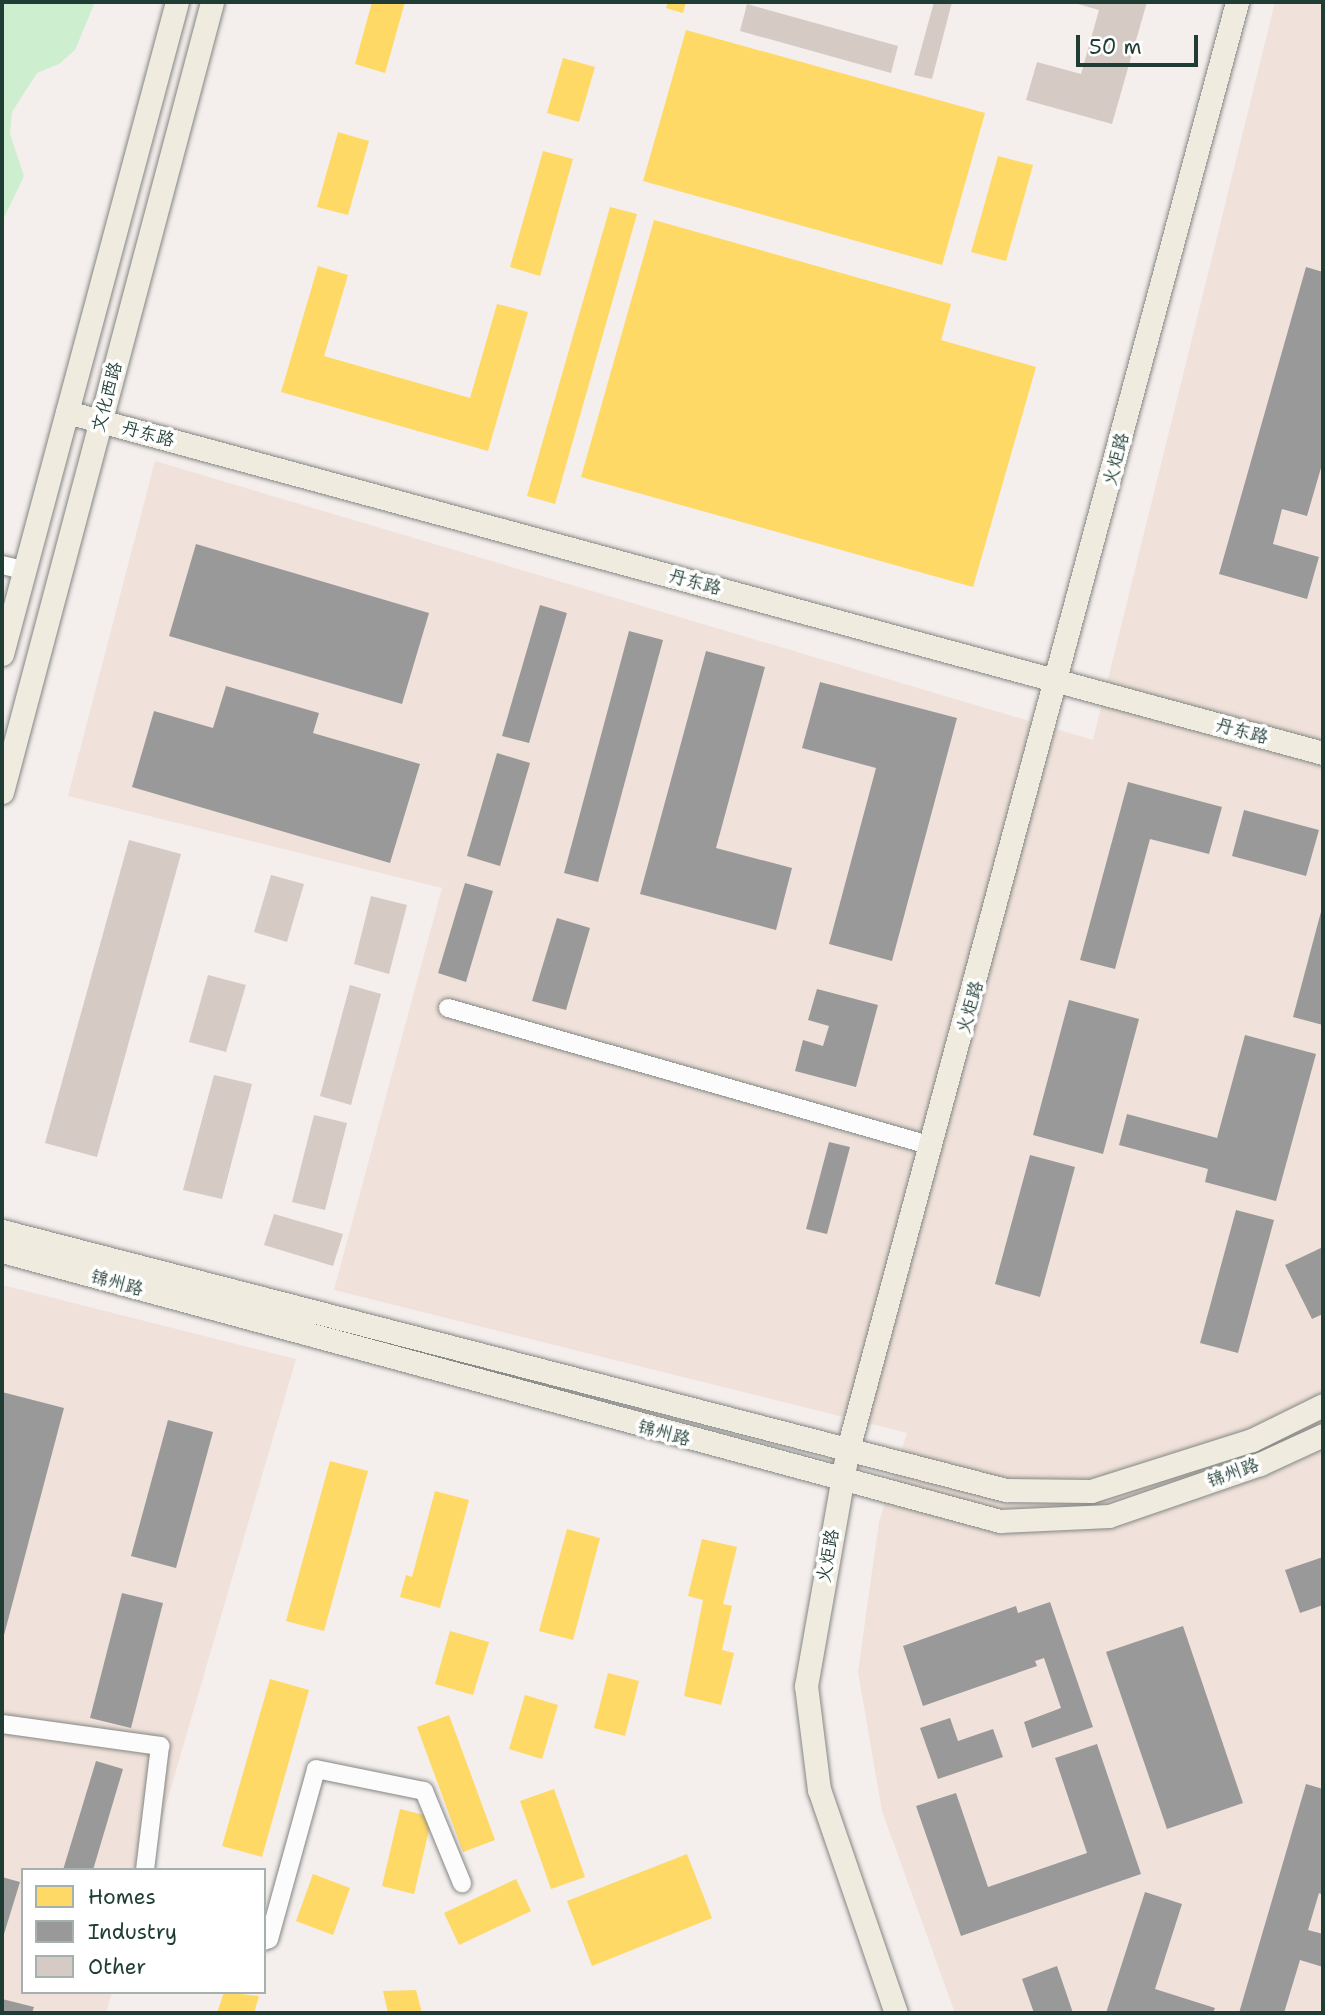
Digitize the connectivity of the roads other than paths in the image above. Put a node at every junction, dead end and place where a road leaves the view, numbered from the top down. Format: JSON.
{"nodes":[{"id":1,"x":177,"y":2,"type":"edge"},
{"id":2,"x":212,"y":2,"type":"edge"},
{"id":3,"x":1237,"y":2,"type":"edge"},
{"id":4,"x":67,"y":412,"type":"junction"},
{"id":5,"x":101,"y":421,"type":"junction"},
{"id":6,"x":13,"y":567,"type":"edge"},
{"id":7,"x":2,"y":654,"type":"edge"},
{"id":8,"x":1057,"y":680,"type":"junction"},
{"id":9,"x":1323,"y":753,"type":"edge"},
{"id":10,"x":2,"y":792,"type":"edge"},
{"id":11,"x":448,"y":1008,"type":"dead end"},
{"id":12,"x":929,"y":1145,"type":"junction"},
{"id":13,"x":2,"y":1223,"type":"edge"},
{"id":14,"x":2,"y":1231,"type":"edge"},
{"id":15,"x":12,"y":1249,"type":"edge"},
{"id":16,"x":1323,"y":1405,"type":"edge"},
{"id":17,"x":1323,"y":1435,"type":"edge"},
{"id":18,"x":848,"y":1449,"type":"junction"},
{"id":19,"x":841,"y":1480,"type":"junction"},
{"id":20,"x":2,"y":1724,"type":"edge"},
{"id":21,"x":145,"y":1868,"type":"edge"},
{"id":22,"x":462,"y":1883,"type":"dead end"},
{"id":23,"x":266,"y":1940,"type":"edge"},
{"id":24,"x":896,"y":2013,"type":"edge"}],
"edges":[{"from":1,"to":4,"type":"main road","name":"文化西路"},
{"from":2,"to":5,"type":"main road","name":"文化西路"},
{"from":3,"to":8,"type":"main road","name":"火炬路"},
{"from":4,"to":5,"type":"main road","name":"丹东路"},
{"from":4,"to":6,"type":"main road","name":"文化西路"},
{"from":5,"to":8,"type":"main road","name":"丹东路"},
{"from":5,"to":10,"type":"main road","name":"文化西路"},
{"from":6,"to":7,"type":"main road","name":"文化西路"},
{"from":8,"to":9,"type":"main road","name":"丹东路"},
{"from":8,"to":12,"type":"main road","name":"火炬路"},
{"from":11,"to":12,"type":"street"},
{"from":12,"to":18,"type":"main road","name":"火炬路"},
{"from":13,"to":15,"type":"main road"},
{"from":14,"to":15,"type":"main road","name":"锦州路"},
{"from":15,"to":18,"type":"main road","name":"锦州路"},
{"from":15,"to":19,"type":"main road","name":"锦州路"},
{"from":16,"to":18,"type":"main road","name":"锦州路"},
{"from":17,"to":19,"type":"main road","name":"锦州路"},
{"from":18,"to":19,"type":"main road","name":"火炬路"},
{"from":19,"to":24,"type":"main road","name":"火炬路"},
{"from":20,"to":21,"type":"street"},
{"from":22,"to":23,"type":"street"}]}
